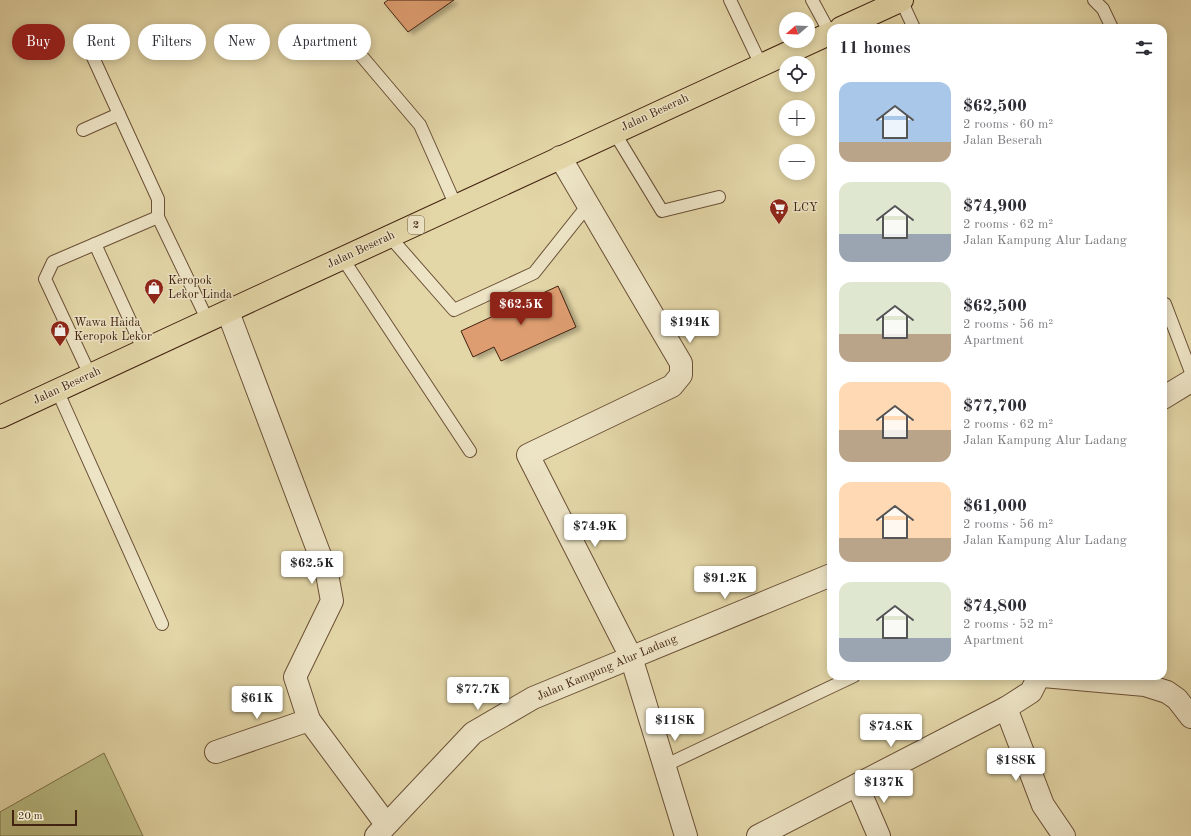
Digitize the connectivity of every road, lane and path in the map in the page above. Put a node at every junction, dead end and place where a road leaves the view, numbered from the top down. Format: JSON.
{"nodes":[{"id":1,"x":730,"y":0,"type":"edge"},
{"id":2,"x":812,"y":0,"type":"edge"},
{"id":3,"x":902,"y":0,"type":"edge"},
{"id":4,"x":1094,"y":0,"type":"edge"},
{"id":5,"x":828,"y":24,"type":"edge"},
{"id":6,"x":850,"y":24,"type":"edge"},
{"id":7,"x":912,"y":24,"type":"edge"},
{"id":8,"x":1110,"y":24,"type":"edge"},
{"id":9,"x":827,"y":35,"type":"edge"},
{"id":10,"x":94,"y":60,"type":"edge"},
{"id":11,"x":365,"y":60,"type":"edge"},
{"id":12,"x":761,"y":64,"type":"junction"},
{"id":13,"x":118,"y":114,"type":"junction"},
{"id":14,"x":83,"y":130,"type":"dead end"},
{"id":15,"x":614,"y":132,"type":"junction"},
{"id":16,"x":560,"y":157,"type":"junction"},
{"id":17,"x":719,"y":197,"type":"dead end"},
{"id":18,"x":588,"y":204,"type":"junction"},
{"id":19,"x":456,"y":206,"type":"junction"},
{"id":20,"x":158,"y":217,"type":"junction"},
{"id":21,"x":390,"y":237,"type":"junction"},
{"id":22,"x":95,"y":244,"type":"junction"},
{"id":23,"x":343,"y":259,"type":"junction"},
{"id":24,"x":1167,"y":309,"type":"edge"},
{"id":25,"x":228,"y":312,"type":"junction"},
{"id":26,"x":208,"y":321,"type":"junction"},
{"id":27,"x":144,"y":350,"type":"junction"},
{"id":28,"x":1191,"y":372,"type":"edge"},
{"id":29,"x":90,"y":375,"type":"junction"},
{"id":30,"x":1191,"y":381,"type":"edge"},
{"id":31,"x":57,"y":390,"type":"junction"},
{"id":32,"x":1167,"y":396,"type":"edge"},
{"id":33,"x":1,"y":415,"type":"edge"},
{"id":34,"x":470,"y":451,"type":"dead end"},
{"id":35,"x":827,"y":576,"type":"edge"},
{"id":36,"x":162,"y":624,"type":"dead end"},
{"id":37,"x":631,"y":657,"type":"junction"},
{"id":38,"x":846,"y":680,"type":"edge"},
{"id":39,"x":1038,"y":680,"type":"edge"},
{"id":40,"x":1088,"y":680,"type":"edge"},
{"id":41,"x":1006,"y":708,"type":"junction"},
{"id":42,"x":1191,"y":717,"type":"edge"},
{"id":43,"x":309,"y":720,"type":"junction"},
{"id":44,"x":216,"y":752,"type":"dead end"},
{"id":45,"x":664,"y":766,"type":"junction"},
{"id":46,"x":857,"y":785,"type":"junction"},
{"id":47,"x":381,"y":830,"type":"edge"},
{"id":48,"x":686,"y":836,"type":"edge"},
{"id":49,"x":758,"y":836,"type":"edge"},
{"id":50,"x":879,"y":836,"type":"edge"},
{"id":51,"x":1064,"y":836,"type":"edge"}],
"edges":[{"from":1,"to":12,"type":"lane"},
{"from":2,"to":5,"type":"lane"},
{"from":3,"to":6,"type":"highway","name":"Jalan Beserah","number":"2"},
{"from":3,"to":7,"type":"lane"},
{"from":4,"to":8,"type":"lane"},
{"from":9,"to":12,"type":"highway","name":"Jalan Beserah","number":"2"},
{"from":10,"to":13,"type":"lane"},
{"from":11,"to":19,"type":"lane"},
{"from":12,"to":15,"type":"highway","name":"Jalan Beserah","number":"2"},
{"from":13,"to":14,"type":"lane"},
{"from":13,"to":20,"type":"lane"},
{"from":15,"to":16,"type":"highway","name":"Jalan Beserah","number":"2"},
{"from":15,"to":17,"type":"lane"},
{"from":16,"to":18,"type":"street"},
{"from":16,"to":19,"type":"highway","name":"Jalan Beserah","number":"2"},
{"from":18,"to":21,"type":"lane"},
{"from":18,"to":37,"type":"street"},
{"from":19,"to":21,"type":"highway","name":"Jalan Beserah","number":"2"},
{"from":20,"to":22,"type":"lane"},
{"from":20,"to":26,"type":"lane"},
{"from":21,"to":23,"type":"highway","name":"Jalan Beserah","number":"2"},
{"from":22,"to":27,"type":"lane"},
{"from":22,"to":29,"type":"lane"},
{"from":23,"to":25,"type":"highway","name":"Jalan Beserah","number":"2"},
{"from":23,"to":34,"type":"lane"},
{"from":24,"to":28,"type":"lane"},
{"from":25,"to":26,"type":"highway","name":"Jalan Beserah","number":"2"},
{"from":25,"to":43,"type":"street"},
{"from":26,"to":27,"type":"highway","name":"Jalan Beserah","number":"2"},
{"from":27,"to":29,"type":"highway","name":"Jalan Beserah","number":"2"},
{"from":29,"to":31,"type":"highway","name":"Jalan Beserah","number":"2"},
{"from":30,"to":32,"type":"street"},
{"from":31,"to":33,"type":"highway","name":"Jalan Beserah","number":"2"},
{"from":31,"to":36,"type":"lane"},
{"from":35,"to":37,"type":"street","name":"Jalan Kampung Alur Ladang"},
{"from":37,"to":45,"type":"street"},
{"from":37,"to":47,"type":"street","name":"Jalan Kampung Alur Ladang"},
{"from":38,"to":45,"type":"lane"},
{"from":39,"to":41,"type":"street"},
{"from":40,"to":42,"type":"street"},
{"from":41,"to":46,"type":"street"},
{"from":41,"to":51,"type":"street"},
{"from":43,"to":44,"type":"street"},
{"from":43,"to":47,"type":"street"},
{"from":45,"to":48,"type":"street"},
{"from":46,"to":49,"type":"street"},
{"from":46,"to":50,"type":"street"}]}
